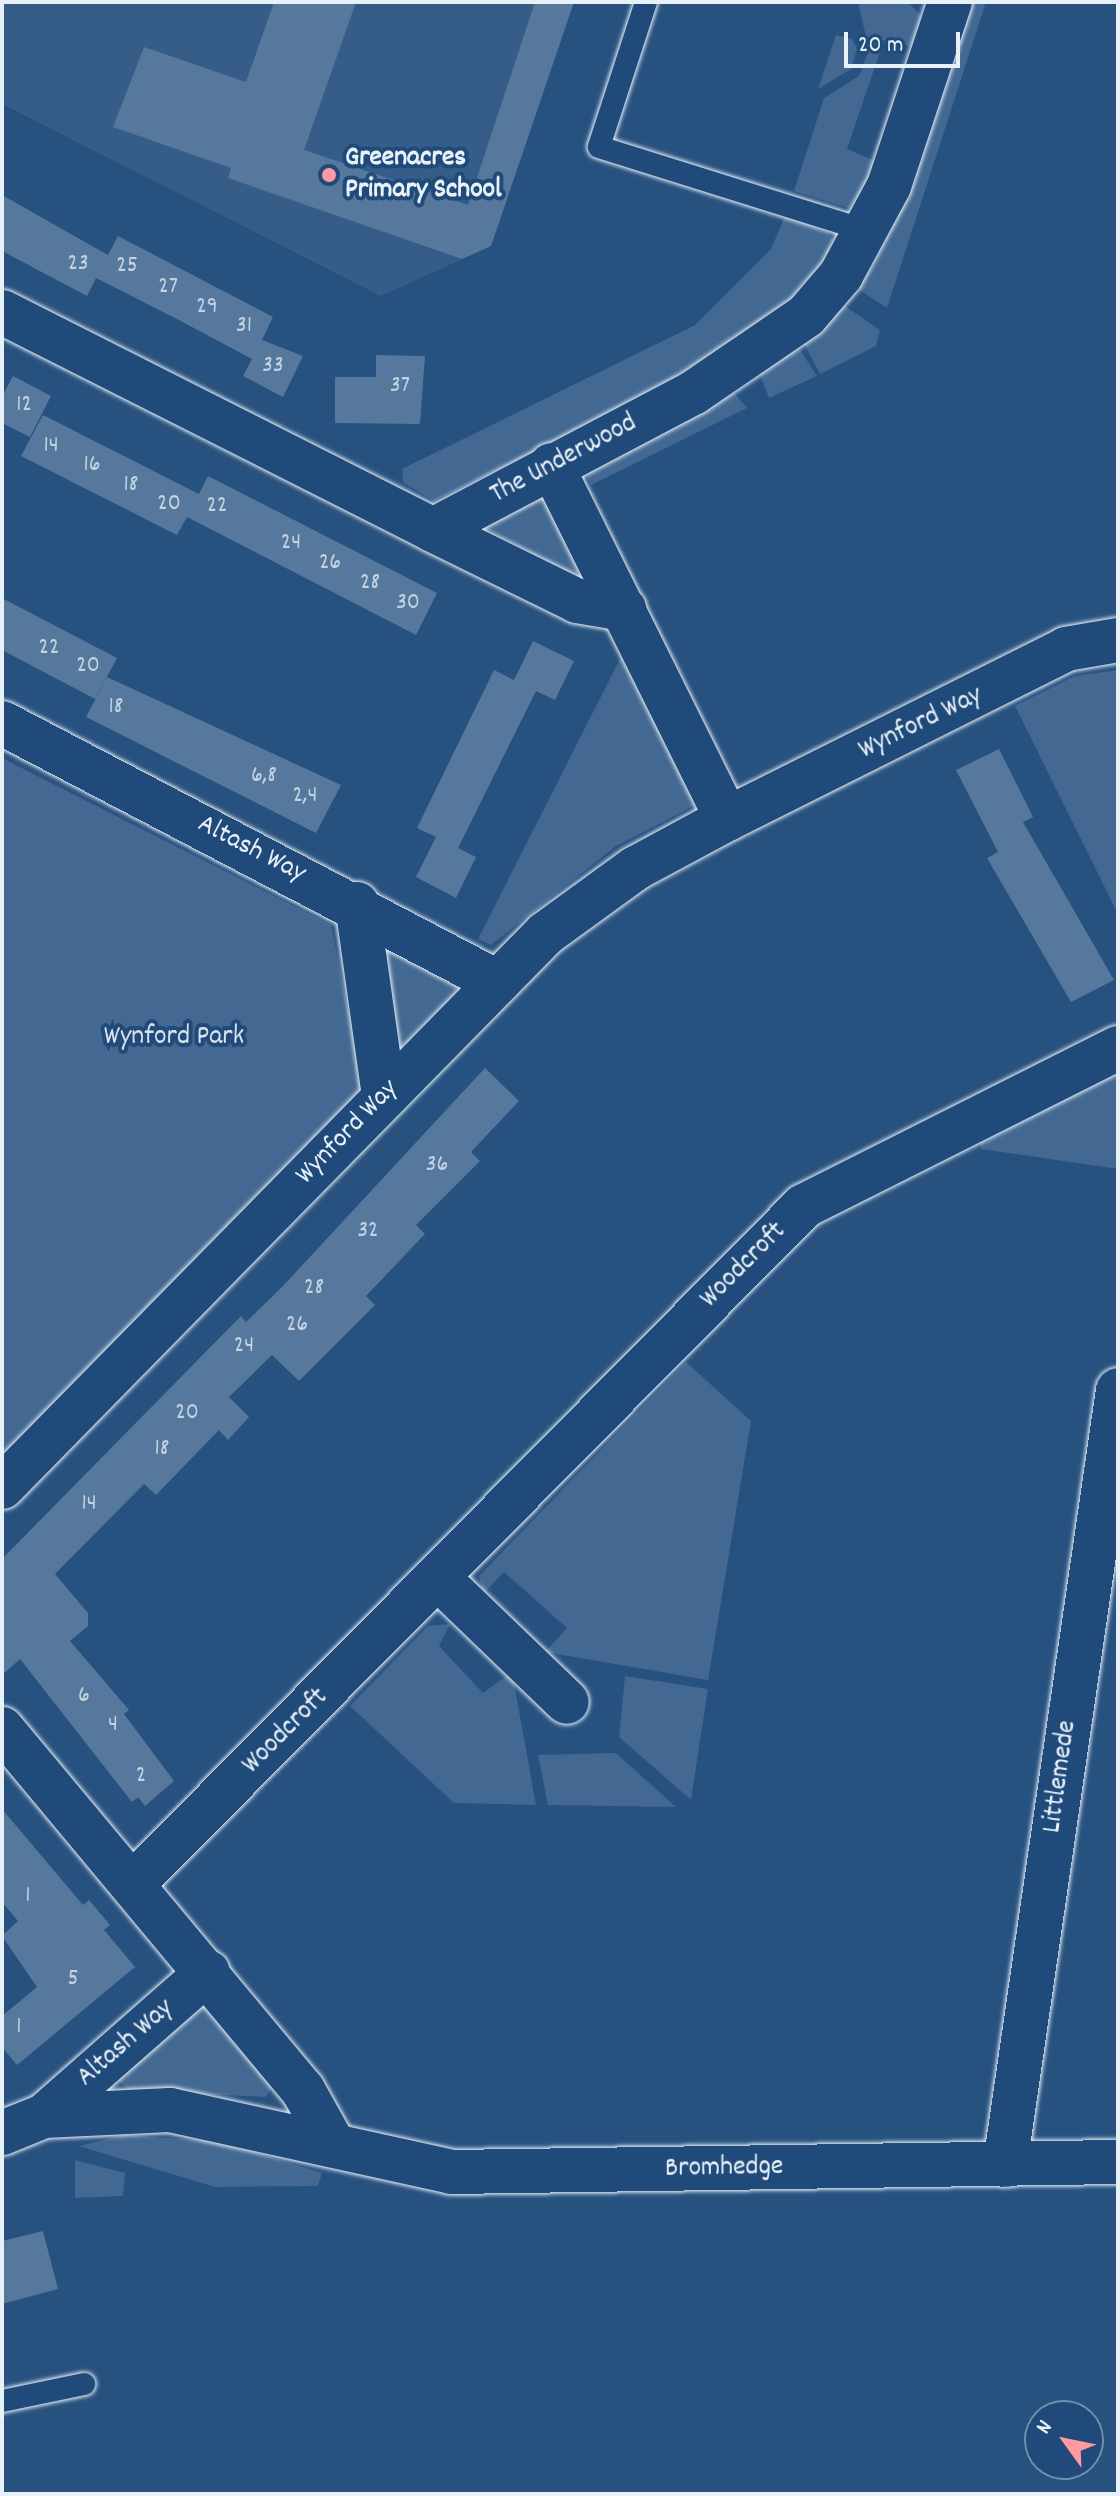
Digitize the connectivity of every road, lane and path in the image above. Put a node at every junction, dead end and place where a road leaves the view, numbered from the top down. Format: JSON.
{"nodes":[{"id":1,"x":646,"y":2,"type":"edge"},
{"id":2,"x":950,"y":2,"type":"edge"},
{"id":3,"x":867,"y":231,"type":"junction"},
{"id":4,"x":2,"y":312,"type":"edge"},
{"id":5,"x":551,"y":465,"type":"junction"},
{"id":6,"x":433,"y":530,"type":"junction"},
{"id":7,"x":624,"y":609,"type":"junction"},
{"id":8,"x":1118,"y":640,"type":"edge"},
{"id":9,"x":2,"y":723,"type":"edge"},
{"id":10,"x":727,"y":819,"type":"junction"},
{"id":11,"x":357,"y":904,"type":"junction"},
{"id":12,"x":497,"y":982,"type":"junction"},
{"id":13,"x":1118,"y":1048,"type":"edge"},
{"id":14,"x":384,"y":1096,"type":"junction"},
{"id":15,"x":1118,"y":1390,"type":"edge"},
{"id":16,"x":2,"y":1487,"type":"edge"},
{"id":17,"x":437,"y":1577,"type":"junction"},
{"id":18,"x":567,"y":1702,"type":"dead end"},
{"id":19,"x":2,"y":1729,"type":"edge"},
{"id":20,"x":133,"y":1884,"type":"junction"},
{"id":21,"x":208,"y":1972,"type":"junction"},
{"id":22,"x":44,"y":2116,"type":"junction"},
{"id":23,"x":2,"y":2133,"type":"edge"},
{"id":24,"x":333,"y":2144,"type":"junction"},
{"id":25,"x":1118,"y":2162,"type":"edge"},
{"id":26,"x":1005,"y":2165,"type":"junction"},
{"id":27,"x":84,"y":2384,"type":"dead end"},
{"id":28,"x":2,"y":2401,"type":"edge"}],
"edges":[{"from":1,"to":3,"type":"lane"},
{"from":2,"to":3,"type":"street","name":"The Underwood"},
{"from":3,"to":5,"type":"street","name":"The Underwood"},
{"from":4,"to":6,"type":"street"},
{"from":5,"to":6,"type":"street","name":"The Underwood"},
{"from":5,"to":7,"type":"street"},
{"from":6,"to":7,"type":"street"},
{"from":7,"to":10,"type":"street"},
{"from":8,"to":10,"type":"street","name":"Wynford Way"},
{"from":9,"to":11,"type":"street","name":"Altash Way"},
{"from":10,"to":12,"type":"street","name":"Wynford Way"},
{"from":11,"to":12,"type":"street","name":"Altash Way"},
{"from":11,"to":14,"type":"street"},
{"from":12,"to":14,"type":"street","name":"Wynford Way"},
{"from":13,"to":17,"type":"street","name":"Woodcroft"},
{"from":14,"to":16,"type":"street","name":"Wynford Way"},
{"from":15,"to":26,"type":"street","name":"Littlemede"},
{"from":17,"to":18,"type":"street"},
{"from":17,"to":20,"type":"street","name":"Woodcroft"},
{"from":19,"to":20,"type":"street"},
{"from":20,"to":21,"type":"street"},
{"from":21,"to":22,"type":"street","name":"Altash Way"},
{"from":21,"to":24,"type":"street"},
{"from":22,"to":23,"type":"street","name":"Bromhedge"},
{"from":22,"to":24,"type":"street","name":"Bromhedge"},
{"from":24,"to":26,"type":"street","name":"Bromhedge"},
{"from":25,"to":26,"type":"street","name":"Bromhedge"},
{"from":27,"to":28,"type":"lane"}]}
